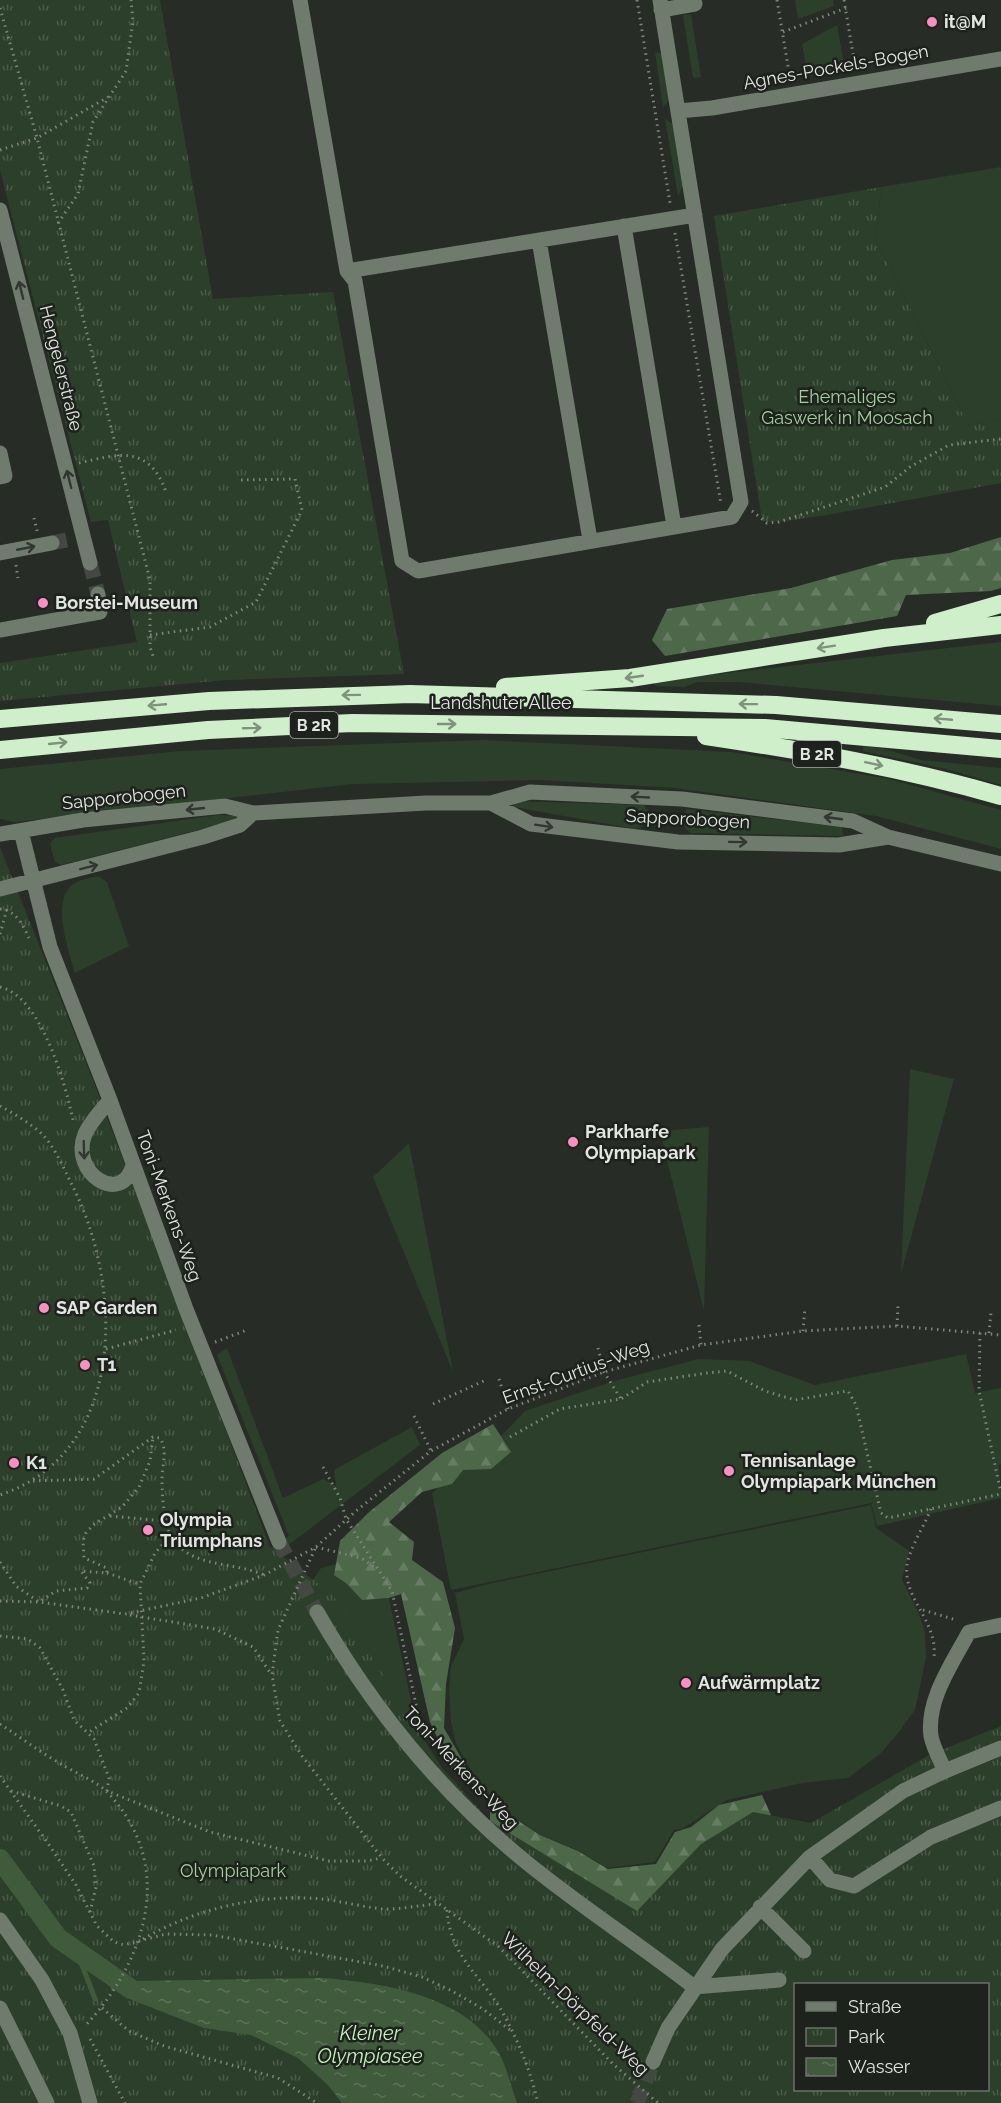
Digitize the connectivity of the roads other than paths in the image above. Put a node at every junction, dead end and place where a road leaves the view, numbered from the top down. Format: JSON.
{"nodes":[{"id":1,"x":300,"y":0,"type":"edge"},
{"id":2,"x":695,"y":4,"type":"dead end"},
{"id":3,"x":661,"y":5,"type":"edge"},
{"id":4,"x":1001,"y":59,"type":"edge"},
{"id":5,"x":678,"y":111,"type":"junction"},
{"id":6,"x":0,"y":210,"type":"edge"},
{"id":7,"x":695,"y":215,"type":"junction"},
{"id":8,"x":624,"y":226,"type":"junction"},
{"id":9,"x":539,"y":240,"type":"junction"},
{"id":10,"x":347,"y":271,"type":"junction"},
{"id":11,"x":0,"y":453,"type":"edge"},
{"id":12,"x":0,"y":477,"type":"edge"},
{"id":13,"x":674,"y":526,"type":"junction"},
{"id":14,"x":590,"y":540,"type":"junction"},
{"id":15,"x":52,"y":543,"type":"tunnel mouth"},
{"id":16,"x":0,"y":553,"type":"edge"},
{"id":17,"x":90,"y":563,"type":"tunnel mouth"},
{"id":18,"x":98,"y":594,"type":"tunnel mouth"},
{"id":19,"x":1001,"y":604,"type":"edge"},
{"id":20,"x":1001,"y":625,"type":"edge"},
{"id":21,"x":0,"y":630,"type":"edge"},
{"id":22,"x":884,"y":638,"type":"junction"},
{"id":23,"x":410,"y":694,"type":"junction"},
{"id":24,"x":0,"y":719,"type":"edge"},
{"id":25,"x":1001,"y":724,"type":"edge"},
{"id":26,"x":630,"y":725,"type":"junction"},
{"id":27,"x":1001,"y":749,"type":"edge"},
{"id":28,"x":0,"y":750,"type":"edge"},
{"id":29,"x":1001,"y":796,"type":"edge"},
{"id":30,"x":490,"y":803,"type":"junction"},
{"id":31,"x":253,"y":813,"type":"junction"},
{"id":32,"x":21,"y":831,"type":"junction"},
{"id":33,"x":0,"y":834,"type":"edge"},
{"id":34,"x":888,"y":837,"type":"junction"},
{"id":35,"x":1001,"y":864,"type":"edge"},
{"id":36,"x":32,"y":880,"type":"junction"},
{"id":37,"x":0,"y":888,"type":"edge"},
{"id":38,"x":110,"y":1100,"type":"junction"},
{"id":39,"x":133,"y":1165,"type":"junction"},
{"id":40,"x":279,"y":1542,"type":"tunnel mouth"},
{"id":41,"x":317,"y":1612,"type":"tunnel mouth"},
{"id":42,"x":1001,"y":1625,"type":"edge"},
{"id":43,"x":1001,"y":1748,"type":"edge"},
{"id":44,"x":945,"y":1771,"type":"junction"},
{"id":45,"x":1001,"y":1808,"type":"edge"},
{"id":46,"x":810,"y":1857,"type":"junction"},
{"id":47,"x":760,"y":1907,"type":"junction"},
{"id":48,"x":0,"y":1920,"type":"edge"},
{"id":49,"x":804,"y":1952,"type":"dead end"},
{"id":50,"x":779,"y":1980,"type":"dead end"},
{"id":51,"x":694,"y":1987,"type":"junction"},
{"id":52,"x":0,"y":2008,"type":"edge"},
{"id":53,"x":653,"y":2062,"type":"tunnel mouth"},
{"id":54,"x":47,"y":2103,"type":"edge"},
{"id":55,"x":90,"y":2103,"type":"edge"}],
"edges":[{"from":1,"to":10,"type":"street"},
{"from":2,"to":3,"type":"street"},
{"from":3,"to":5,"type":"street"},
{"from":4,"to":5,"type":"street","name":"Agnes-Pockels-Bogen"},
{"from":5,"to":7,"type":"street"},
{"from":17,"to":6,"type":"street","name":"Hengelerstraße","one_way":true},
{"from":7,"to":8,"type":"street"},
{"from":7,"to":13,"type":"street"},
{"from":8,"to":9,"type":"street"},
{"from":8,"to":13,"type":"street"},
{"from":9,"to":10,"type":"street"},
{"from":9,"to":14,"type":"street"},
{"from":10,"to":14,"type":"street"},
{"from":11,"to":12,"type":"street"},
{"from":13,"to":14,"type":"street"},
{"from":16,"to":15,"type":"street","one_way":true},
{"from":18,"to":21,"type":"street"},
{"from":19,"to":22,"type":"highway"},
{"from":20,"to":22,"type":"highway","name":"Landshuter Allee","number":"B 2R"},
{"from":22,"to":23,"type":"highway","name":"Landshuter Allee","number":"B 2R","one_way":true},
{"from":23,"to":24,"type":"highway","name":"Landshuter Allee","number":"B 2R","one_way":true},
{"from":25,"to":23,"type":"highway","name":"Landshuter Allee","one_way":true},
{"from":26,"to":27,"type":"highway","name":"Landshuter Allee"},
{"from":28,"to":26,"type":"highway","name":"Landshuter Allee","number":"B 2R","one_way":true},
{"from":26,"to":29,"type":"highway","number":"B 2R","one_way":true},
{"from":30,"to":31,"type":"street","name":"Sapporobogen"},
{"from":34,"to":30,"type":"street","name":"Sapporobogen","one_way":true},
{"from":30,"to":34,"type":"street","name":"Sapporobogen","one_way":true},
{"from":31,"to":32,"type":"street","name":"Sapporobogen","one_way":true},
{"from":36,"to":31,"type":"street","name":"Sapporobogen","one_way":true},
{"from":32,"to":33,"type":"street","name":"Sapporobogen"},
{"from":32,"to":36,"type":"street","name":"Toni-Merkens-Weg"},
{"from":34,"to":35,"type":"street","name":"Sapporobogen"},
{"from":36,"to":37,"type":"street"},
{"from":36,"to":38,"type":"street","name":"Toni-Merkens-Weg"},
{"from":38,"to":39,"type":"street","name":"Toni-Merkens-Weg"},
{"from":38,"to":39,"type":"street","one_way":true},
{"from":39,"to":40,"type":"street","name":"Toni-Merkens-Weg"},
{"from":41,"to":51,"type":"street","name":"Toni-Merkens-Weg"},
{"from":42,"to":44,"type":"street"},
{"from":43,"to":44,"type":"street"},
{"from":44,"to":46,"type":"street"},
{"from":45,"to":46,"type":"street"},
{"from":46,"to":47,"type":"street"},
{"from":47,"to":49,"type":"street"},
{"from":47,"to":51,"type":"street"},
{"from":48,"to":55,"type":"street"},
{"from":50,"to":51,"type":"street"},
{"from":51,"to":53,"type":"street"},
{"from":52,"to":54,"type":"street"}]}
